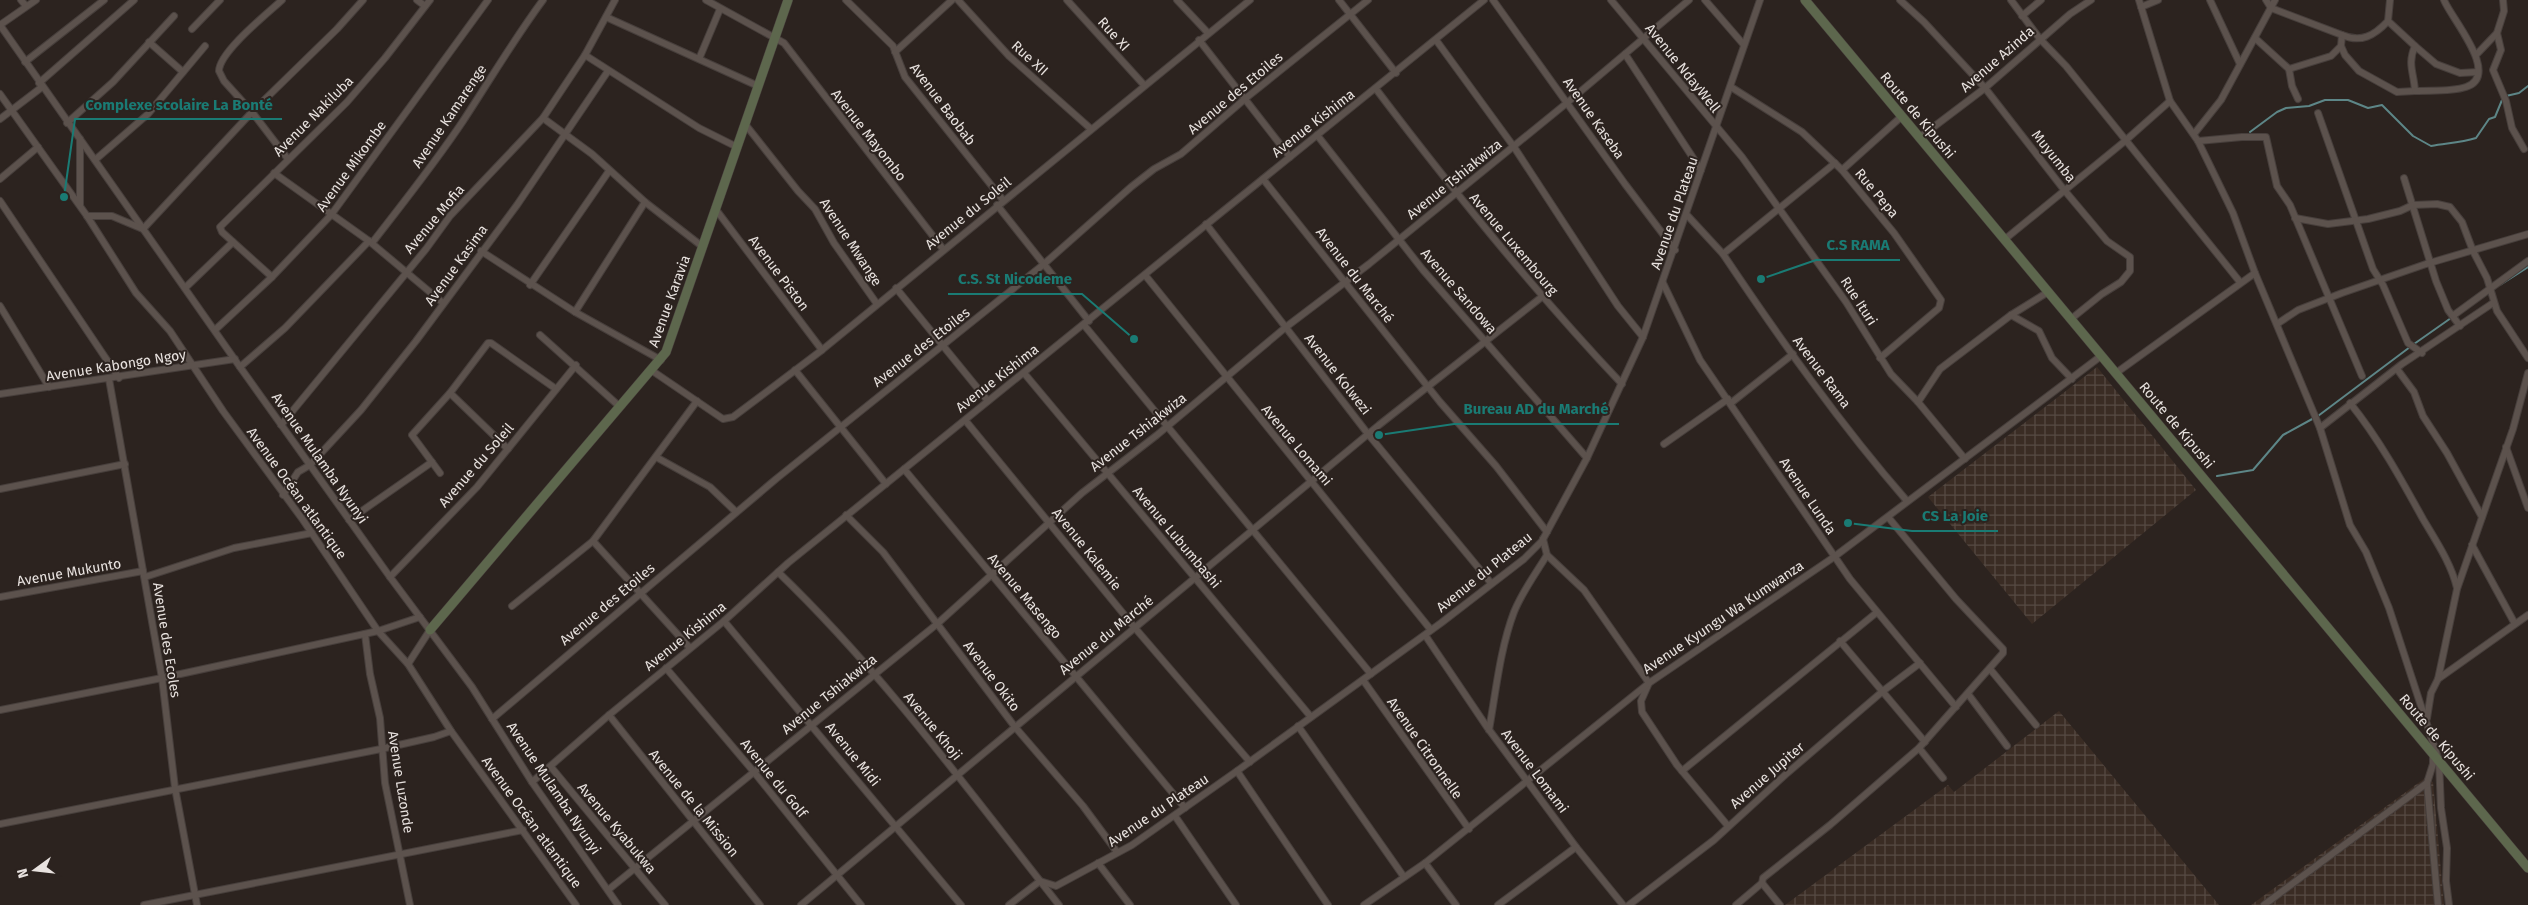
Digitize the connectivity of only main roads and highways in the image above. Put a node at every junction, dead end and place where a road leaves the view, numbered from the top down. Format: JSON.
{"nodes":[{"id":1,"x":788,"y":0,"type":"edge"},
{"id":2,"x":1805,"y":0,"type":"edge"},
{"id":3,"x":430,"y":630,"type":"road end"},
{"id":4,"x":2528,"y":868,"type":"edge"}],
"edges":[{"from":1,"to":3,"type":"main road","name":"Avenue Karavia"},
{"from":2,"to":4,"type":"main road","name":"Route de Kipushi"}]}
